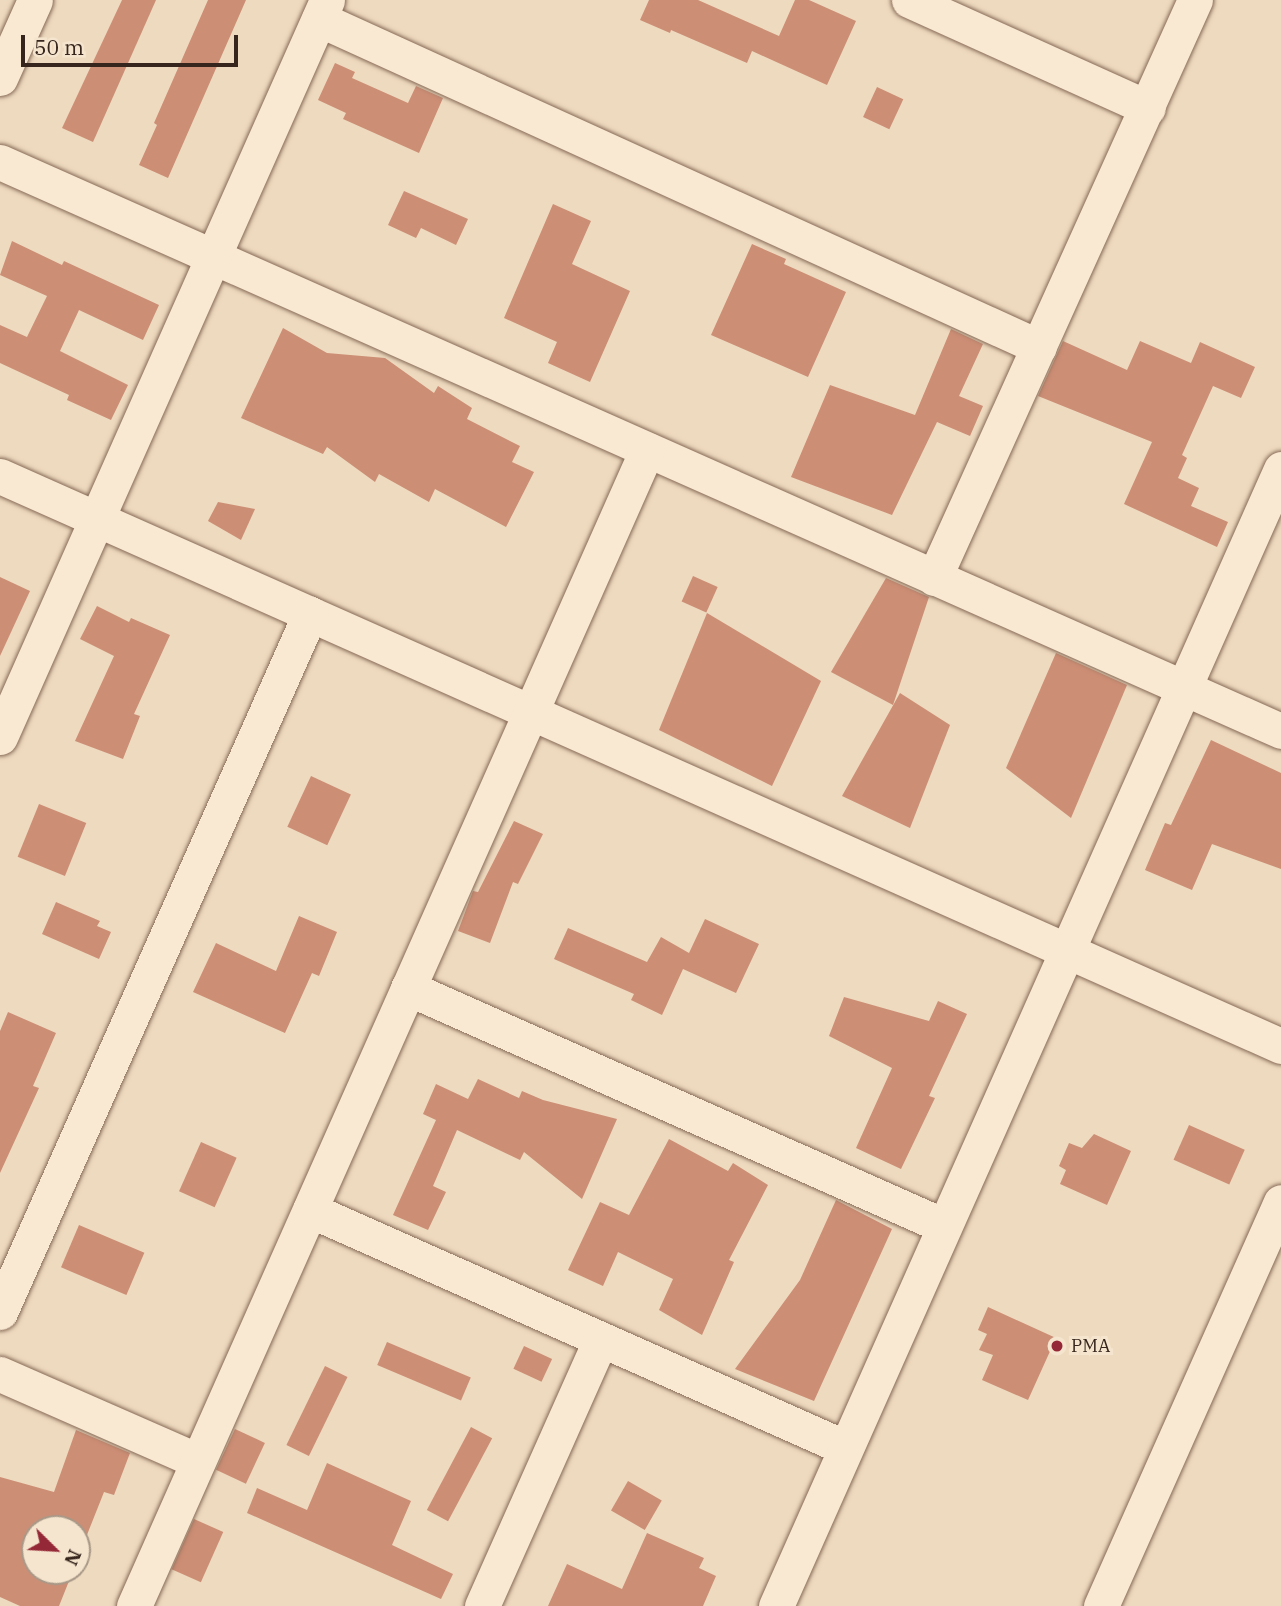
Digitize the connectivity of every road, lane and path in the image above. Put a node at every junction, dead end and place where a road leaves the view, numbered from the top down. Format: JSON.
{"nodes":[{"id":1,"x":35,"y":0,"type":"edge"},
{"id":2,"x":909,"y":0,"type":"edge"},
{"id":3,"x":1195,"y":0,"type":"edge"},
{"id":4,"x":323,"y":10,"type":"edge"},
{"id":5,"x":0,"y":78,"type":"edge"},
{"id":6,"x":1148,"y":108,"type":"junction"},
{"id":7,"x":0,"y":162,"type":"edge"},
{"id":8,"x":213,"y":257,"type":"junction"},
{"id":9,"x":1040,"y":347,"type":"junction"},
{"id":10,"x":647,"y":450,"type":"junction"},
{"id":11,"x":1281,"y":469,"type":"edge"},
{"id":12,"x":0,"y":477,"type":"edge"},
{"id":13,"x":97,"y":520,"type":"junction"},
{"id":14,"x":934,"y":578,"type":"junction"},
{"id":15,"x":310,"y":614,"type":"junction"},
{"id":16,"x":1184,"y":688,"type":"junction"},
{"id":17,"x":531,"y":712,"type":"junction"},
{"id":18,"x":1281,"y":731,"type":"edge"},
{"id":19,"x":0,"y":737,"type":"edge"},
{"id":20,"x":1067,"y":951,"type":"junction"},
{"id":21,"x":408,"y":988,"type":"junction"},
{"id":22,"x":1281,"y":1046,"type":"edge"},
{"id":23,"x":1281,"y":1202,"type":"edge"},
{"id":24,"x":310,"y":1210,"type":"junction"},
{"id":25,"x":944,"y":1226,"type":"junction"},
{"id":26,"x":0,"y":1312,"type":"edge"},
{"id":27,"x":601,"y":1339,"type":"junction"},
{"id":28,"x":0,"y":1374,"type":"edge"},
{"id":29,"x":846,"y":1448,"type":"junction"},
{"id":30,"x":198,"y":1461,"type":"junction"},
{"id":31,"x":134,"y":1606,"type":"edge"},
{"id":32,"x":482,"y":1606,"type":"edge"},
{"id":33,"x":776,"y":1606,"type":"edge"},
{"id":34,"x":1101,"y":1606,"type":"edge"}],
"edges":[{"from":1,"to":5,"type":"street"},
{"from":2,"to":6,"type":"street"},
{"from":3,"to":6,"type":"street"},
{"from":4,"to":8,"type":"street"},
{"from":4,"to":9,"type":"street"},
{"from":6,"to":9,"type":"street"},
{"from":7,"to":8,"type":"street"},
{"from":8,"to":10,"type":"street"},
{"from":8,"to":13,"type":"street"},
{"from":9,"to":14,"type":"street"},
{"from":10,"to":14,"type":"street"},
{"from":10,"to":17,"type":"street"},
{"from":11,"to":16,"type":"street"},
{"from":12,"to":13,"type":"street"},
{"from":13,"to":15,"type":"street"},
{"from":13,"to":19,"type":"street"},
{"from":14,"to":16,"type":"street"},
{"from":15,"to":17,"type":"street"},
{"from":15,"to":26,"type":"street"},
{"from":16,"to":18,"type":"street"},
{"from":16,"to":20,"type":"street"},
{"from":17,"to":20,"type":"street"},
{"from":17,"to":21,"type":"street"},
{"from":20,"to":22,"type":"street"},
{"from":20,"to":25,"type":"street"},
{"from":21,"to":24,"type":"street"},
{"from":21,"to":25,"type":"street"},
{"from":23,"to":34,"type":"street"},
{"from":24,"to":27,"type":"street"},
{"from":24,"to":30,"type":"street"},
{"from":25,"to":29,"type":"street"},
{"from":27,"to":29,"type":"street"},
{"from":27,"to":32,"type":"street"},
{"from":28,"to":30,"type":"street"},
{"from":29,"to":33,"type":"street"},
{"from":30,"to":31,"type":"street"}]}
